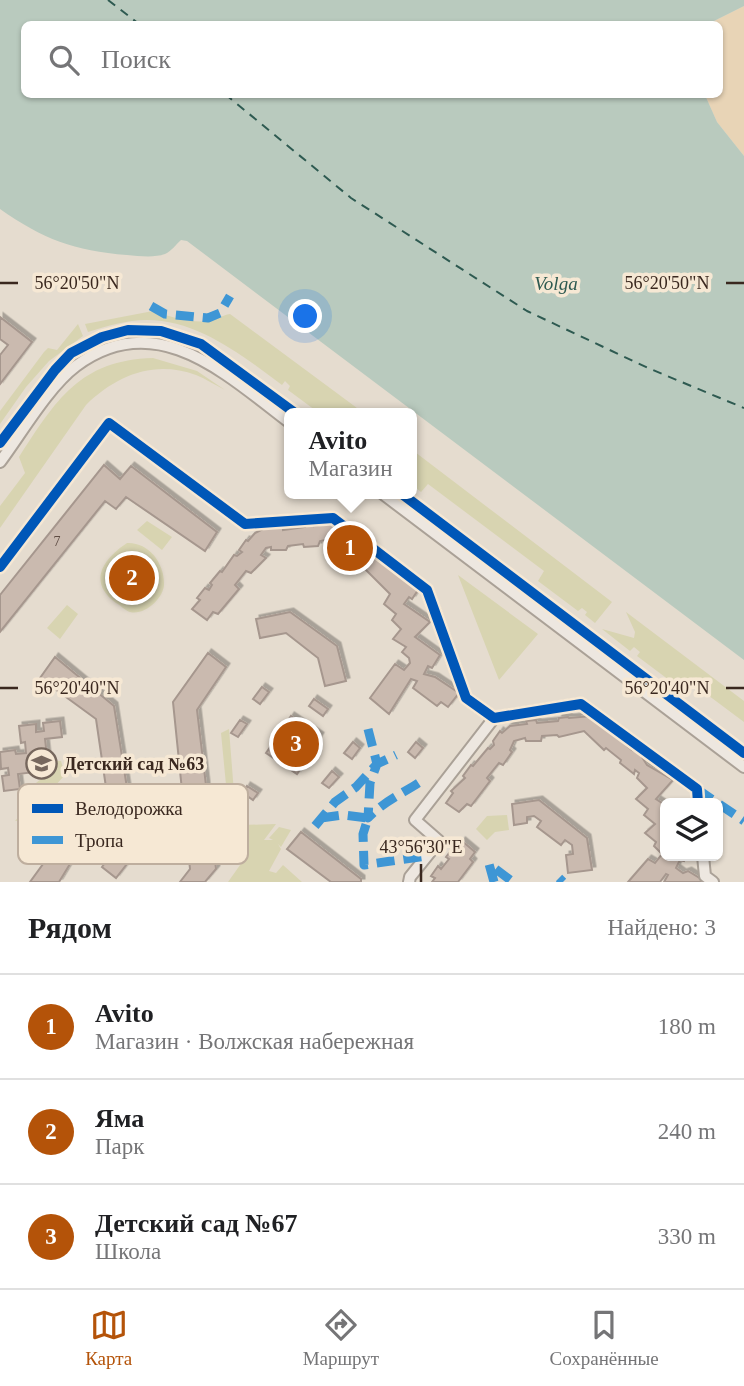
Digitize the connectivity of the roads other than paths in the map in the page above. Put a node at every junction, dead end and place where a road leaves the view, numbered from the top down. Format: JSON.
{"nodes":[{"id":1,"x":284,"y":418,"type":"edge"},
{"id":2,"x":0,"y":462,"type":"edge"},
{"id":3,"x":390,"y":499,"type":"edge"},
{"id":4,"x":0,"y":567,"type":"edge"},
{"id":5,"x":494,"y":718,"type":"junction"},
{"id":6,"x":744,"y":768,"type":"edge"},
{"id":7,"x":698,"y":798,"type":"edge"},
{"id":8,"x":704,"y":861,"type":"edge"},
{"id":9,"x":409,"y":882,"type":"edge"},
{"id":10,"x":713,"y":882,"type":"edge"}],
"edges":[{"from":1,"to":2,"type":"street"},
{"from":3,"to":6,"type":"street"},
{"from":4,"to":5,"type":"street"},
{"from":5,"to":7,"type":"street"},
{"from":5,"to":9,"type":"street"},
{"from":8,"to":10,"type":"street"}]}
